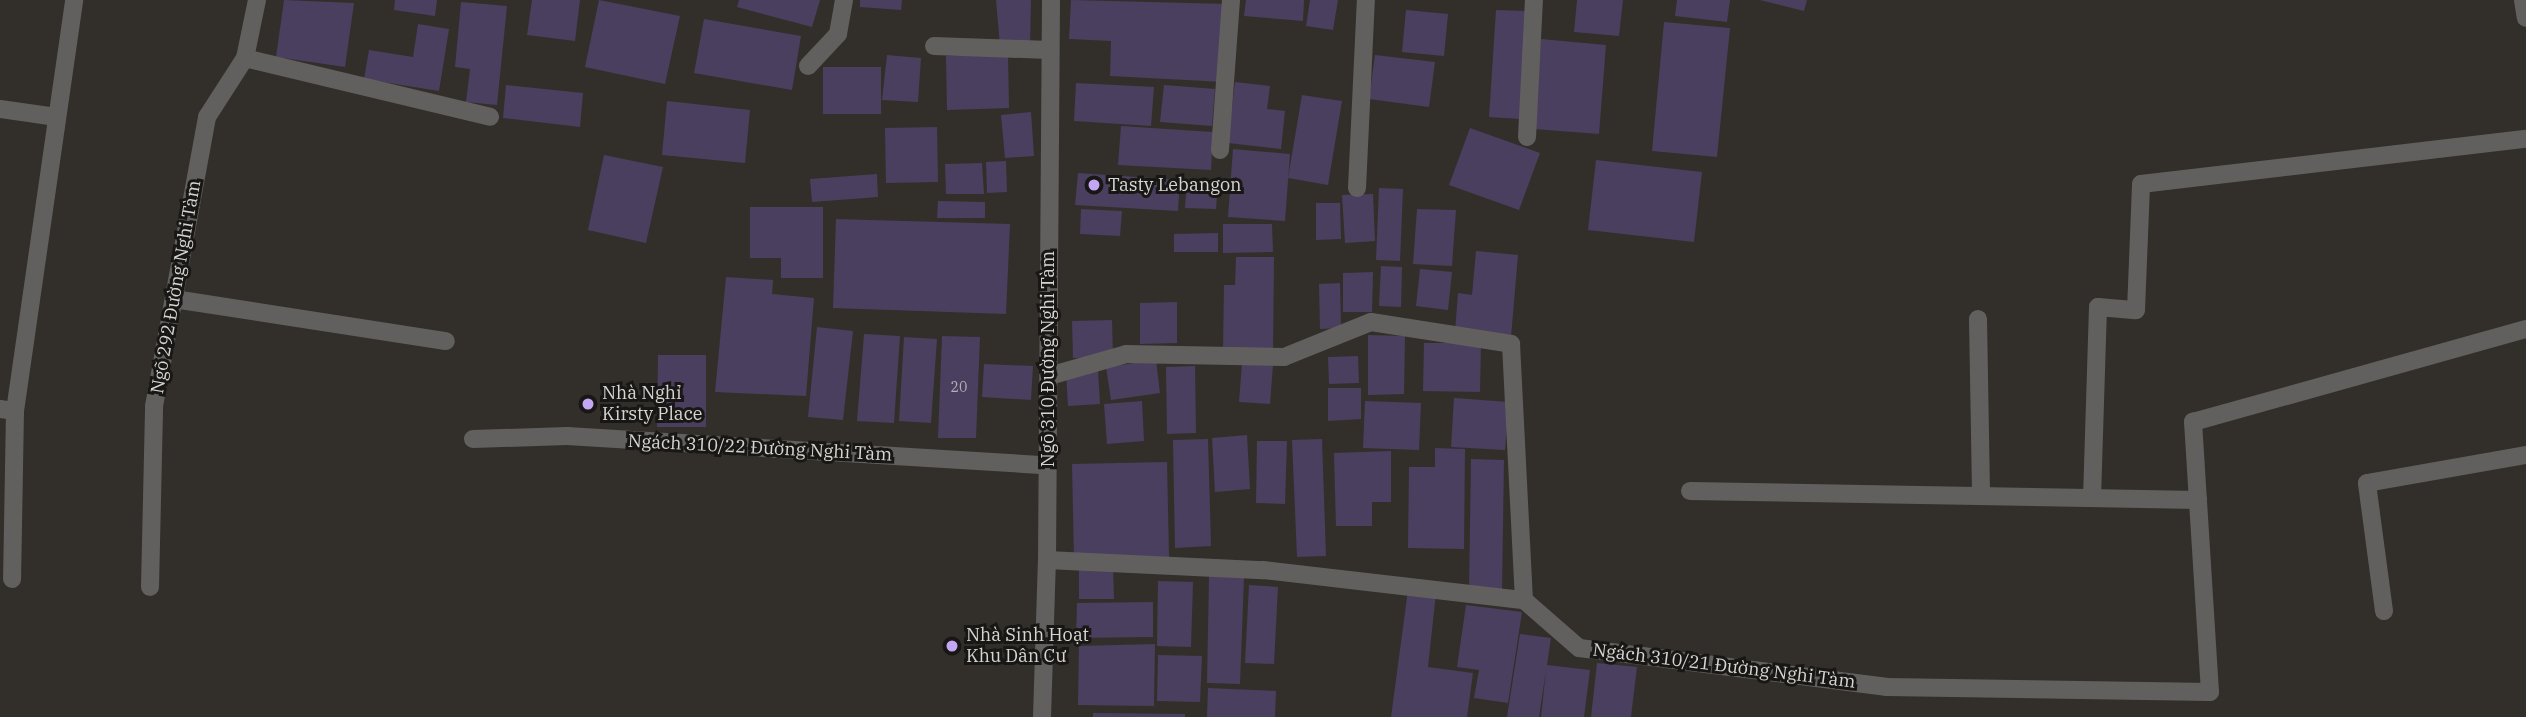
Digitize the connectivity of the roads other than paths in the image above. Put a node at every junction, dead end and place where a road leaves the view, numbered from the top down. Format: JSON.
{"nodes":[{"id":1,"x":74,"y":0,"type":"edge"},
{"id":2,"x":257,"y":0,"type":"edge"},
{"id":3,"x":844,"y":0,"type":"edge"},
{"id":4,"x":1051,"y":0,"type":"edge"},
{"id":5,"x":1231,"y":0,"type":"edge"},
{"id":6,"x":1366,"y":0,"type":"edge"},
{"id":7,"x":1534,"y":0,"type":"edge"},
{"id":8,"x":2523,"y":0,"type":"edge"},
{"id":9,"x":2526,"y":18,"type":"edge"},
{"id":10,"x":934,"y":46,"type":"dead end"},
{"id":11,"x":1049,"y":50,"type":"junction"},
{"id":12,"x":245,"y":58,"type":"junction"},
{"id":13,"x":807,"y":66,"type":"dead end"},
{"id":14,"x":0,"y":109,"type":"edge"},
{"id":15,"x":56,"y":117,"type":"junction"},
{"id":16,"x":490,"y":117,"type":"dead end"},
{"id":17,"x":1527,"y":136,"type":"dead end"},
{"id":18,"x":2526,"y":139,"type":"edge"},
{"id":19,"x":1220,"y":150,"type":"dead end"},
{"id":20,"x":1357,"y":188,"type":"dead end"},
{"id":21,"x":174,"y":299,"type":"junction"},
{"id":22,"x":1978,"y":318,"type":"dead end"},
{"id":23,"x":2526,"y":329,"type":"edge"},
{"id":24,"x":446,"y":341,"type":"dead end"},
{"id":25,"x":1049,"y":376,"type":"junction"},
{"id":26,"x":7,"y":410,"type":"edge"},
{"id":27,"x":473,"y":439,"type":"dead end"},
{"id":28,"x":2526,"y":455,"type":"edge"},
{"id":29,"x":1048,"y":465,"type":"junction"},
{"id":30,"x":1690,"y":491,"type":"dead end"},
{"id":31,"x":1981,"y":496,"type":"junction"},
{"id":32,"x":2092,"y":498,"type":"junction"},
{"id":33,"x":2198,"y":500,"type":"junction"},
{"id":34,"x":1048,"y":560,"type":"junction"},
{"id":35,"x":12,"y":579,"type":"dead end"},
{"id":36,"x":150,"y":587,"type":"dead end"},
{"id":37,"x":1524,"y":600,"type":"junction"},
{"id":38,"x":2384,"y":611,"type":"dead end"},
{"id":39,"x":1042,"y":717,"type":"edge"}],
"edges":[{"from":1,"to":15,"type":"street"},
{"from":2,"to":12,"type":"street","name":"Ngõ 292 Đường Nghi Tàm"},
{"from":3,"to":13,"type":"street"},
{"from":4,"to":11,"type":"street","name":"Ngõ 310 Đường Nghi Tàm"},
{"from":5,"to":19,"type":"street"},
{"from":6,"to":20,"type":"street"},
{"from":7,"to":17,"type":"street"},
{"from":8,"to":9,"type":"street"},
{"from":10,"to":11,"type":"street"},
{"from":11,"to":25,"type":"street","name":"Ngõ 310 Đường Nghi Tàm"},
{"from":12,"to":16,"type":"street"},
{"from":12,"to":21,"type":"street","name":"Ngõ 292 Đường Nghi Tàm"},
{"from":14,"to":15,"type":"street"},
{"from":15,"to":26,"type":"street"},
{"from":18,"to":32,"type":"street"},
{"from":21,"to":24,"type":"street"},
{"from":21,"to":36,"type":"street","name":"Ngõ 292 Đường Nghi Tàm"},
{"from":22,"to":31,"type":"street"},
{"from":23,"to":33,"type":"street"},
{"from":25,"to":29,"type":"street","name":"Ngõ 310 Đường Nghi Tàm"},
{"from":25,"to":37,"type":"street"},
{"from":26,"to":35,"type":"street"},
{"from":27,"to":29,"type":"street","name":"Ngách 310/22 Đường Nghi Tàm"},
{"from":28,"to":38,"type":"street"},
{"from":29,"to":34,"type":"street","name":"Ngõ 310 Đường Nghi Tàm"},
{"from":30,"to":31,"type":"street"},
{"from":31,"to":32,"type":"street"},
{"from":32,"to":33,"type":"street"},
{"from":33,"to":37,"type":"street","name":"Ngách 310/21 Đường Nghi Tàm"},
{"from":34,"to":37,"type":"street"},
{"from":34,"to":39,"type":"street","name":"Ngõ 310 Đường Nghi Tàm"}]}
